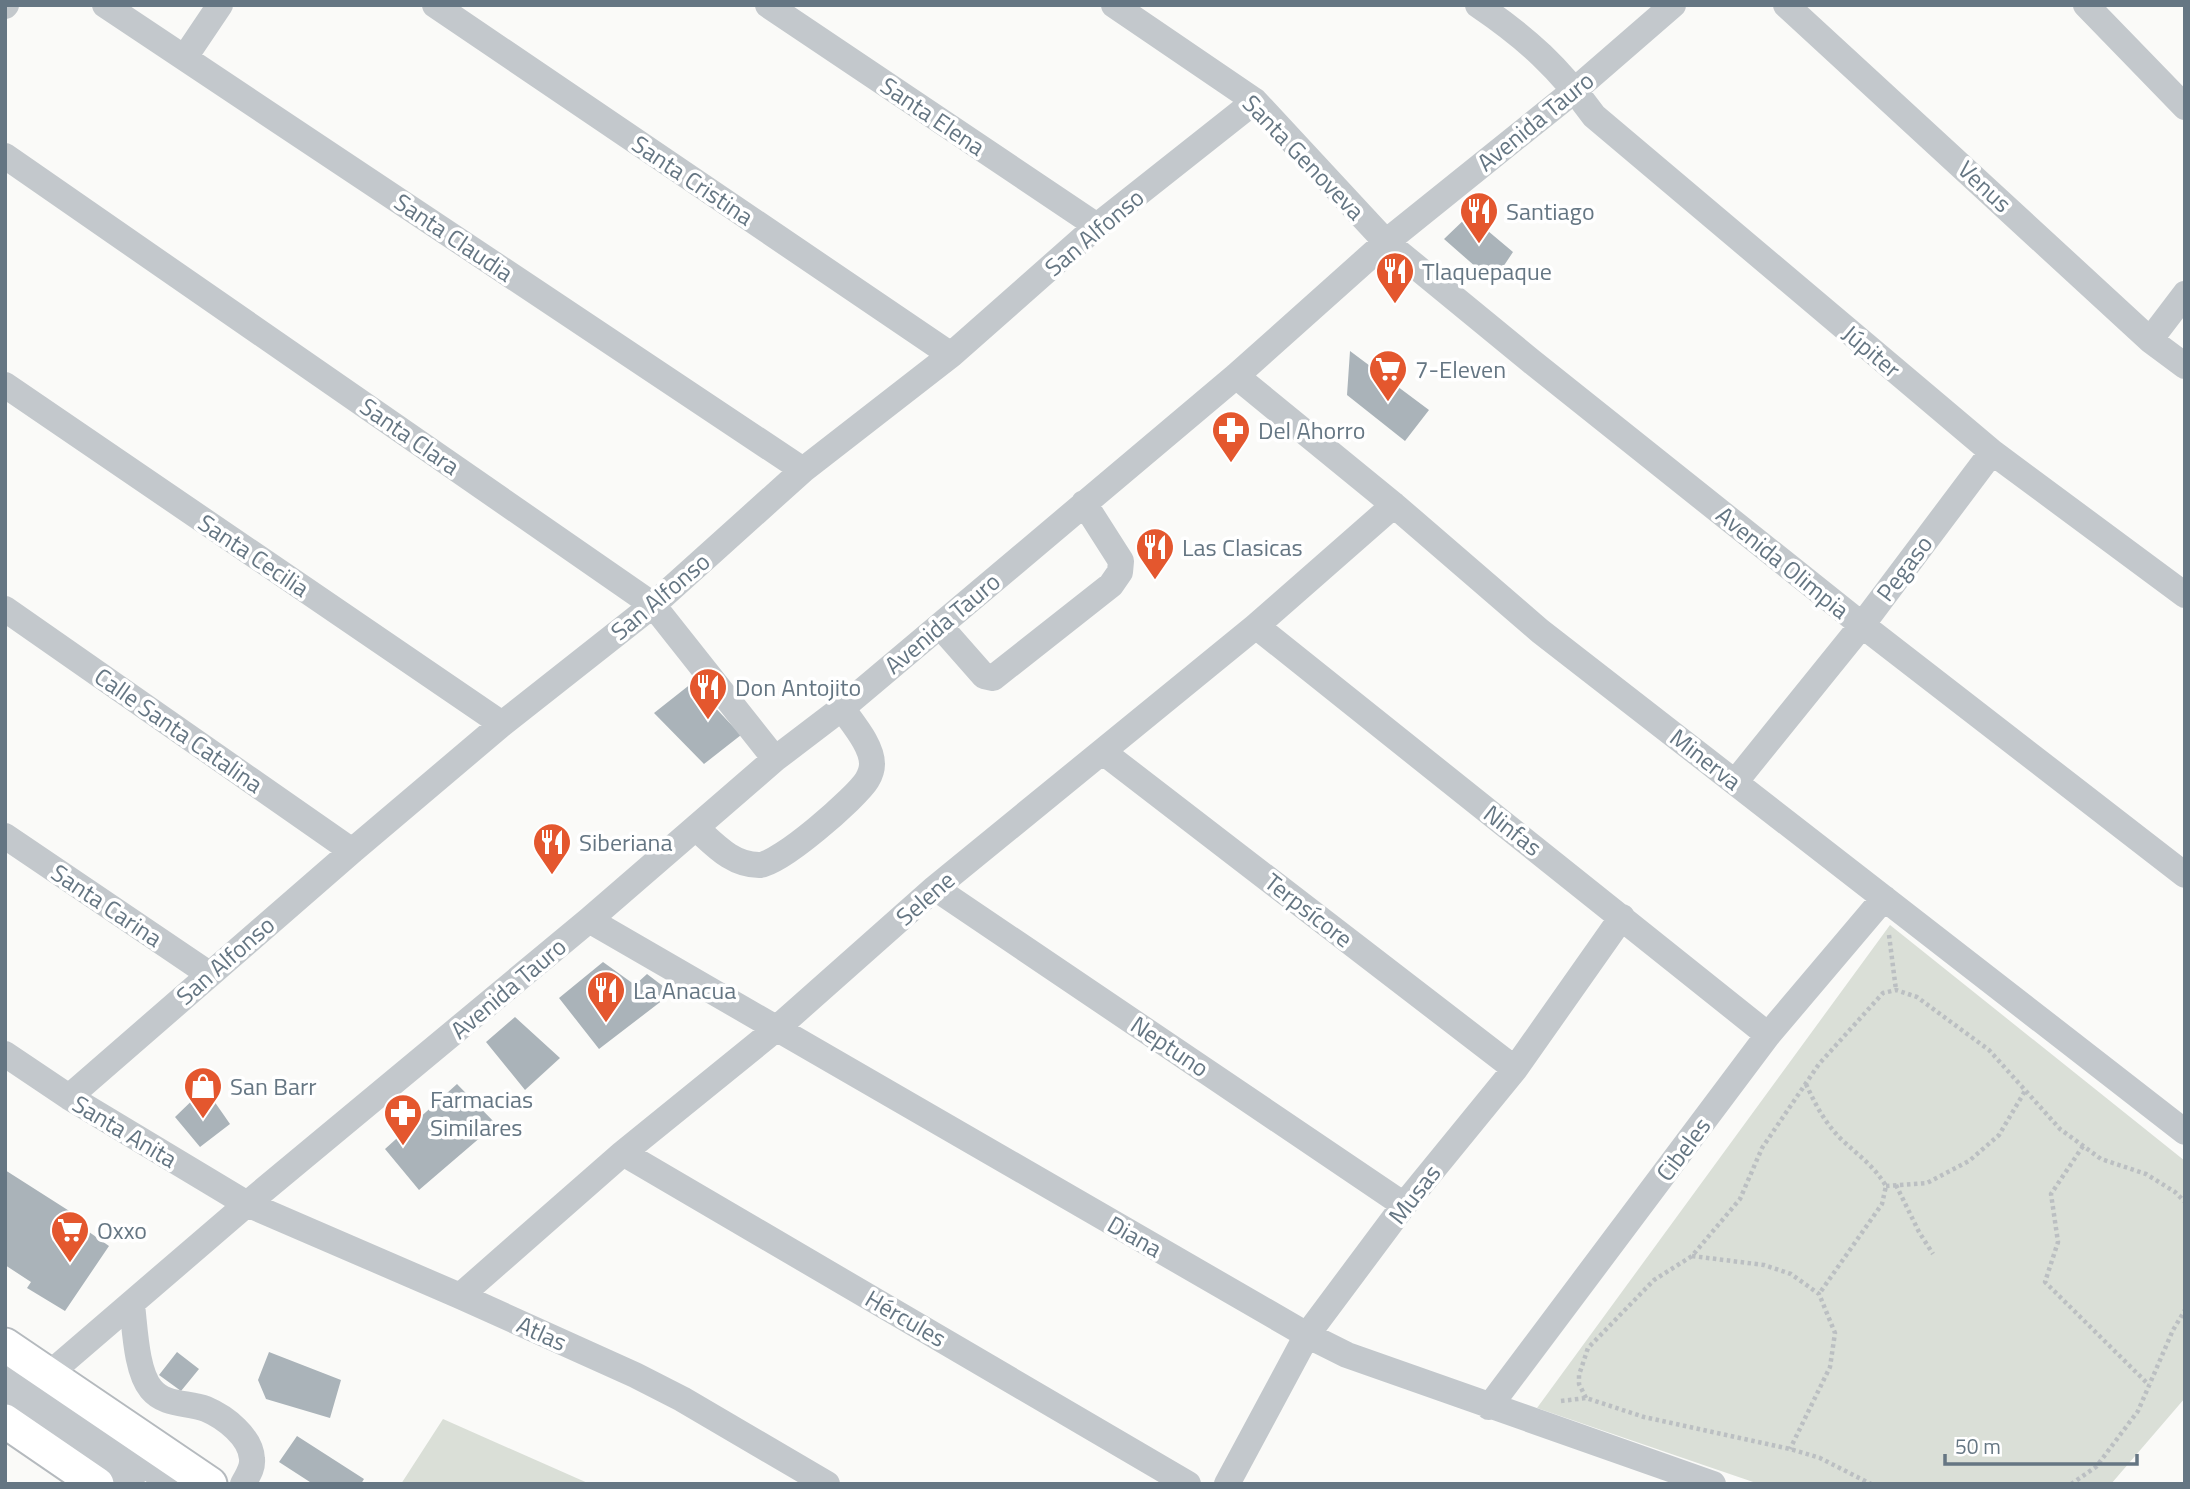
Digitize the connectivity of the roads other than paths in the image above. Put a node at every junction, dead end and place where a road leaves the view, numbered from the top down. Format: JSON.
{"nodes":[{"id":1,"x":105,"y":5,"type":"edge"},
{"id":2,"x":220,"y":5,"type":"edge"},
{"id":3,"x":435,"y":5,"type":"edge"},
{"id":4,"x":768,"y":5,"type":"edge"},
{"id":5,"x":1114,"y":5,"type":"edge"},
{"id":6,"x":1478,"y":5,"type":"edge"},
{"id":7,"x":1673,"y":5,"type":"edge"},
{"id":8,"x":1786,"y":5,"type":"edge"},
{"id":9,"x":2086,"y":5,"type":"edge"},
{"id":10,"x":185,"y":57,"type":"junction"},
{"id":11,"x":1575,"y":90,"type":"junction"},
{"id":12,"x":1255,"y":102,"type":"junction"},
{"id":13,"x":2185,"y":107,"type":"edge"},
{"id":14,"x":5,"y":156,"type":"edge"},
{"id":15,"x":1097,"y":226,"type":"junction"},
{"id":16,"x":1386,"y":242,"type":"junction"},
{"id":17,"x":2185,"y":294,"type":"edge"},
{"id":18,"x":2151,"y":340,"type":"junction"},
{"id":19,"x":951,"y":355,"type":"junction"},
{"id":20,"x":2185,"y":366,"type":"edge"},
{"id":21,"x":1236,"y":376,"type":"junction"},
{"id":22,"x":5,"y":385,"type":"edge"},
{"id":23,"x":1992,"y":452,"type":"junction"},
{"id":24,"x":803,"y":470,"type":"junction"},
{"id":25,"x":1084,"y":503,"type":"junction"},
{"id":26,"x":1395,"y":505,"type":"junction"},
{"id":27,"x":2183,"y":589,"type":"edge"},
{"id":28,"x":653,"y":605,"type":"junction"},
{"id":29,"x":5,"y":609,"type":"edge"},
{"id":30,"x":1862,"y":625,"type":"junction"},
{"id":31,"x":940,"y":626,"type":"junction"},
{"id":32,"x":1256,"y":626,"type":"junction"},
{"id":33,"x":842,"y":708,"type":"junction"},
{"id":34,"x":502,"y":724,"type":"junction"},
{"id":35,"x":1103,"y":752,"type":"junction"},
{"id":36,"x":775,"y":759,"type":"junction"},
{"id":37,"x":1736,"y":781,"type":"junction"},
{"id":38,"x":696,"y":828,"type":"junction"},
{"id":39,"x":5,"y":836,"type":"edge"},
{"id":40,"x":352,"y":850,"type":"junction"},
{"id":41,"x":2185,"y":875,"type":"edge"},
{"id":42,"x":935,"y":888,"type":"junction"},
{"id":43,"x":1884,"y":898,"type":"junction"},
{"id":44,"x":1622,"y":917,"type":"junction"},
{"id":45,"x":589,"y":920,"type":"junction"},
{"id":46,"x":209,"y":974,"type":"junction"},
{"id":47,"x":776,"y":1028,"type":"junction"},
{"id":48,"x":1768,"y":1035,"type":"junction"},
{"id":49,"x":5,"y":1054,"type":"edge"},
{"id":50,"x":1515,"y":1069,"type":"junction"},
{"id":51,"x":69,"y":1097,"type":"junction"},
{"id":52,"x":2185,"y":1132,"type":"edge"},
{"id":53,"x":623,"y":1153,"type":"junction"},
{"id":54,"x":247,"y":1204,"type":"junction"},
{"id":55,"x":1404,"y":1205,"type":"junction"},
{"id":56,"x":460,"y":1296,"type":"junction"},
{"id":57,"x":132,"y":1305,"type":"junction"},
{"id":58,"x":1307,"y":1335,"type":"junction"},
{"id":59,"x":5,"y":1345,"type":"edge"},
{"id":60,"x":5,"y":1371,"type":"edge"},
{"id":61,"x":159,"y":1396,"type":"junction"},
{"id":62,"x":19,"y":1400,"type":"edge"},
{"id":63,"x":1489,"y":1406,"type":"junction"},
{"id":64,"x":136,"y":1434,"type":"junction"},
{"id":65,"x":89,"y":1481,"type":"edge"},
{"id":66,"x":132,"y":1484,"type":"edge"},
{"id":67,"x":173,"y":1484,"type":"edge"},
{"id":68,"x":210,"y":1484,"type":"edge"},
{"id":69,"x":243,"y":1484,"type":"edge"},
{"id":70,"x":827,"y":1484,"type":"edge"},
{"id":71,"x":1188,"y":1484,"type":"edge"},
{"id":72,"x":1227,"y":1484,"type":"edge"},
{"id":73,"x":1713,"y":1484,"type":"edge"}],
"edges":[{"from":1,"to":10,"type":"street","name":"Santa Claudia"},
{"from":2,"to":10,"type":"street"},
{"from":3,"to":19,"type":"street","name":"Santa Cristina"},
{"from":4,"to":15,"type":"street","name":"Santa Elena"},
{"from":5,"to":12,"type":"street","name":"Santa Genoveva"},
{"from":6,"to":11,"type":"street","name":"Júpiter"},
{"from":7,"to":11,"type":"street","name":"Avenida Tauro"},
{"from":8,"to":18,"type":"street","name":"Venus"},
{"from":9,"to":13,"type":"street"},
{"from":10,"to":24,"type":"street","name":"Santa Claudia"},
{"from":11,"to":16,"type":"street","name":"Avenida Tauro"},
{"from":11,"to":23,"type":"street","name":"Júpiter"},
{"from":12,"to":15,"type":"street","name":"San Alfonso"},
{"from":12,"to":16,"type":"street","name":"Santa Genoveva"},
{"from":14,"to":28,"type":"street","name":"Santa Clara"},
{"from":15,"to":19,"type":"street","name":"San Alfonso"},
{"from":16,"to":21,"type":"street","name":"Avenida Tauro"},
{"from":16,"to":30,"type":"street","name":"Avenida Olimpia"},
{"from":17,"to":18,"type":"street"},
{"from":18,"to":20,"type":"street","name":"Venus"},
{"from":19,"to":24,"type":"street","name":"San Alfonso"},
{"from":21,"to":25,"type":"street","name":"Avenida Tauro"},
{"from":21,"to":26,"type":"street","name":"Minerva"},
{"from":22,"to":34,"type":"street","name":"Santa Cecilia"},
{"from":23,"to":27,"type":"street","name":"Júpiter"},
{"from":23,"to":30,"type":"street","name":"Pegaso"},
{"from":24,"to":28,"type":"street","name":"San Alfonso"},
{"from":25,"to":31,"type":"street","name":"Avenida Tauro"},
{"from":25,"to":31,"type":"street"},
{"from":26,"to":32,"type":"street","name":"Selene"},
{"from":26,"to":37,"type":"street","name":"Minerva"},
{"from":28,"to":34,"type":"street","name":"San Alfonso"},
{"from":28,"to":36,"type":"street","name":"Santa Clara"},
{"from":29,"to":40,"type":"street","name":"Calle Santa Catalina"},
{"from":30,"to":37,"type":"street","name":"Pegaso"},
{"from":30,"to":41,"type":"street","name":"Avenida Olimpia"},
{"from":31,"to":33,"type":"street","name":"Avenida Tauro"},
{"from":32,"to":35,"type":"street","name":"Selene"},
{"from":32,"to":44,"type":"street","name":"Ninfas"},
{"from":33,"to":36,"type":"street","name":"Avenida Tauro"},
{"from":33,"to":38,"type":"street"},
{"from":34,"to":40,"type":"street","name":"San Alfonso"},
{"from":35,"to":42,"type":"street","name":"Selene"},
{"from":35,"to":50,"type":"street","name":"Terpsícore"},
{"from":36,"to":38,"type":"street","name":"Avenida Tauro"},
{"from":37,"to":43,"type":"street","name":"Minerva"},
{"from":38,"to":45,"type":"street","name":"Avenida Tauro"},
{"from":39,"to":46,"type":"street","name":"Santa Carina"},
{"from":40,"to":46,"type":"street","name":"San Alfonso"},
{"from":42,"to":47,"type":"street","name":"Selene"},
{"from":42,"to":55,"type":"street","name":"Neptuno"},
{"from":43,"to":48,"type":"street","name":"Cibeles"},
{"from":43,"to":52,"type":"street","name":"Minerva"},
{"from":44,"to":48,"type":"street","name":"Ninfas"},
{"from":44,"to":50,"type":"street","name":"Musas"},
{"from":45,"to":47,"type":"street","name":"Diana"},
{"from":45,"to":54,"type":"street","name":"Avenida Tauro"},
{"from":46,"to":51,"type":"street","name":"San Alfonso"},
{"from":47,"to":53,"type":"street","name":"Selene"},
{"from":47,"to":58,"type":"street","name":"Diana"},
{"from":48,"to":63,"type":"street","name":"Cibeles"},
{"from":49,"to":51,"type":"street","name":"Santa Anita"},
{"from":50,"to":55,"type":"street","name":"Musas"},
{"from":51,"to":54,"type":"street","name":"Santa Anita"},
{"from":53,"to":56,"type":"street","name":"Selene"},
{"from":53,"to":71,"type":"street","name":"Hércules"},
{"from":54,"to":56,"type":"street","name":"Atlas"},
{"from":54,"to":57,"type":"street","name":"Avenida Tauro"},
{"from":55,"to":58,"type":"street","name":"Musas"},
{"from":56,"to":70,"type":"street","name":"Atlas"},
{"from":57,"to":61,"type":"street"},
{"from":57,"to":62,"type":"street","name":"Avenida Tauro"},
{"from":58,"to":63,"type":"street","name":"Diana"},
{"from":58,"to":72,"type":"street","name":"Musas"},
{"from":59,"to":62,"type":"main road"},
{"from":60,"to":62,"type":"street"},
{"from":61,"to":64,"type":"street"},
{"from":61,"to":69,"type":"street"},
{"from":62,"to":64,"type":"main road"},
{"from":62,"to":65,"type":"main road"},
{"from":62,"to":66,"type":"street"},
{"from":62,"to":67,"type":"street"},
{"from":63,"to":73,"type":"street","name":"Diana"},
{"from":64,"to":68,"type":"main road"}]}
